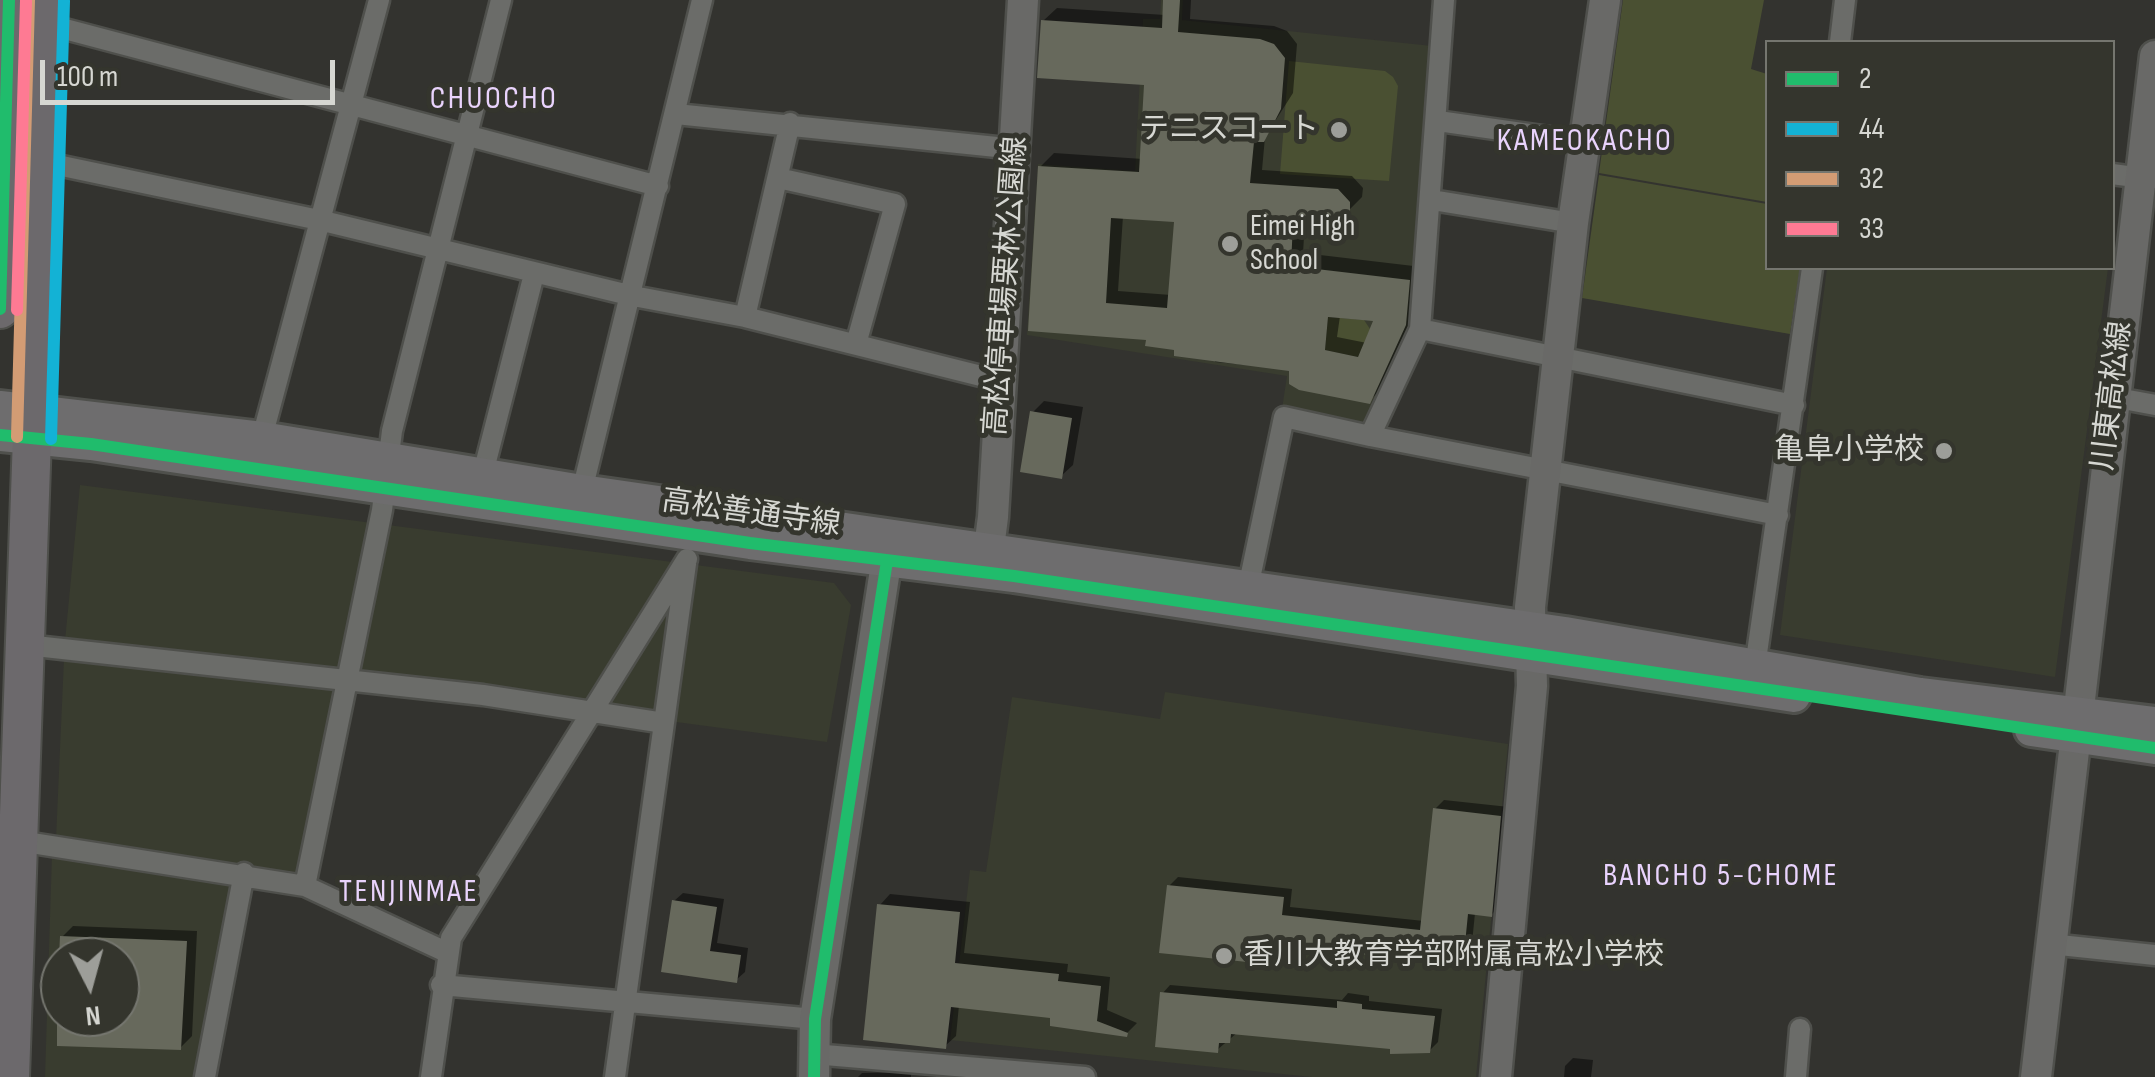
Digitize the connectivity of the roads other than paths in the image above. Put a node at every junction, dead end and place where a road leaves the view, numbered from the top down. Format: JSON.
{"nodes":[{"id":1,"x":9,"y":0,"type":"edge"},
{"id":2,"x":379,"y":0,"type":"edge"},
{"id":3,"x":502,"y":0,"type":"edge"},
{"id":4,"x":702,"y":0,"type":"edge"},
{"id":5,"x":1023,"y":0,"type":"edge"},
{"id":6,"x":1444,"y":0,"type":"edge"},
{"id":7,"x":1605,"y":0,"type":"edge"},
{"id":8,"x":1845,"y":0,"type":"edge"},
{"id":9,"x":47,"y":12,"type":"edge"},
{"id":10,"x":1840,"y":40,"type":"edge"},
{"id":11,"x":4,"y":41,"type":"edge"},
{"id":12,"x":2154,"y":69,"type":"edge"},
{"id":13,"x":350,"y":106,"type":"junction"},
{"id":14,"x":676,"y":114,"type":"junction"},
{"id":15,"x":1438,"y":121,"type":"junction"},
{"id":16,"x":790,"y":123,"type":"junction"},
{"id":17,"x":467,"y":134,"type":"junction"},
{"id":18,"x":1584,"y":142,"type":"junction"},
{"id":19,"x":1016,"y":149,"type":"junction"},
{"id":20,"x":43,"y":162,"type":"junction"},
{"id":21,"x":2,"y":163,"type":"edge"},
{"id":22,"x":2136,"y":177,"type":"edge"},
{"id":23,"x":778,"y":178,"type":"junction"},
{"id":24,"x":658,"y":186,"type":"junction"},
{"id":25,"x":1432,"y":200,"type":"junction"},
{"id":26,"x":318,"y":220,"type":"junction"},
{"id":27,"x":1573,"y":223,"type":"junction"},
{"id":28,"x":440,"y":250,"type":"junction"},
{"id":29,"x":1812,"y":270,"type":"edge"},
{"id":30,"x":534,"y":274,"type":"junction"},
{"id":31,"x":0,"y":278,"type":"edge"},
{"id":32,"x":633,"y":296,"type":"junction"},
{"id":33,"x":0,"y":309,"type":"edge"},
{"id":34,"x":745,"y":317,"type":"junction"},
{"id":35,"x":1420,"y":329,"type":"junction"},
{"id":36,"x":856,"y":344,"type":"junction"},
{"id":37,"x":1558,"y":359,"type":"junction"},
{"id":38,"x":1002,"y":381,"type":"junction"},
{"id":39,"x":2112,"y":397,"type":"junction"},
{"id":40,"x":1794,"y":405,"type":"junction"},
{"id":41,"x":2155,"y":405,"type":"edge"},
{"id":42,"x":17,"y":422,"type":"edge"},
{"id":43,"x":1370,"y":436,"type":"junction"},
{"id":44,"x":259,"y":452,"type":"junction"},
{"id":45,"x":1548,"y":471,"type":"junction"},
{"id":46,"x":388,"y":472,"type":"junction"},
{"id":47,"x":479,"y":487,"type":"junction"},
{"id":48,"x":579,"y":503,"type":"junction"},
{"id":49,"x":1778,"y":515,"type":"junction"},
{"id":50,"x":691,"y":533,"type":"junction"},
{"id":51,"x":889,"y":548,"type":"junction"},
{"id":52,"x":988,"y":560,"type":"junction"},
{"id":53,"x":1248,"y":588,"type":"junction"},
{"id":54,"x":1531,"y":643,"type":"junction"},
{"id":55,"x":26,"y":645,"type":"junction"},
{"id":56,"x":1755,"y":667,"type":"junction"},
{"id":57,"x":348,"y":681,"type":"junction"},
{"id":58,"x":590,"y":712,"type":"junction"},
{"id":59,"x":664,"y":723,"type":"junction"},
{"id":60,"x":2155,"y":724,"type":"edge"},
{"id":61,"x":2074,"y":726,"type":"junction"},
{"id":62,"x":2155,"y":748,"type":"edge"},
{"id":63,"x":19,"y":842,"type":"junction"},
{"id":64,"x":244,"y":873,"type":"junction"},
{"id":65,"x":305,"y":886,"type":"junction"},
{"id":66,"x":2050,"y":944,"type":"junction"},
{"id":67,"x":446,"y":952,"type":"junction"},
{"id":68,"x":2155,"y":955,"type":"edge"},
{"id":69,"x":441,"y":985,"type":"junction"},
{"id":70,"x":626,"y":1001,"type":"junction"},
{"id":71,"x":6,"y":1006,"type":"edge"},
{"id":72,"x":815,"y":1019,"type":"junction"},
{"id":73,"x":1800,"y":1029,"type":"dead end"},
{"id":74,"x":814,"y":1065,"type":"edge"},
{"id":75,"x":10,"y":1077,"type":"edge"},
{"id":76,"x":205,"y":1077,"type":"edge"},
{"id":77,"x":431,"y":1077,"type":"edge"},
{"id":78,"x":615,"y":1077,"type":"edge"},
{"id":79,"x":1085,"y":1077,"type":"edge"},
{"id":80,"x":1496,"y":1077,"type":"edge"},
{"id":81,"x":1796,"y":1077,"type":"edge"},
{"id":82,"x":2036,"y":1077,"type":"edge"}],
"edges":[{"from":1,"to":11,"type":"highway"},
{"from":2,"to":13,"type":"street"},
{"from":3,"to":17,"type":"street"},
{"from":4,"to":14,"type":"street"},
{"from":5,"to":19,"type":"main road","name":"高松停車場栗林公園線"},
{"from":6,"to":15,"type":"street"},
{"from":7,"to":18,"type":"main road"},
{"from":8,"to":10,"type":"street"},
{"from":9,"to":13,"type":"street"},
{"from":9,"to":20,"type":"highway"},
{"from":11,"to":21,"type":"highway"},
{"from":12,"to":22,"type":"main road","name":"川東高松線"},
{"from":13,"to":17,"type":"street"},
{"from":13,"to":26,"type":"street"},
{"from":14,"to":16,"type":"street"},
{"from":14,"to":24,"type":"street"},
{"from":15,"to":18,"type":"street"},
{"from":15,"to":25,"type":"street"},
{"from":16,"to":19,"type":"street"},
{"from":16,"to":23,"type":"street"},
{"from":17,"to":24,"type":"street"},
{"from":17,"to":28,"type":"street"},
{"from":18,"to":27,"type":"main road"},
{"from":19,"to":38,"type":"main road","name":"高松停車場栗林公園線"},
{"from":20,"to":26,"type":"street"},
{"from":20,"to":42,"type":"highway"},
{"from":21,"to":31,"type":"highway"},
{"from":22,"to":39,"type":"main road","name":"川東高松線"},
{"from":23,"to":34,"type":"street"},
{"from":23,"to":36,"type":"street"},
{"from":24,"to":32,"type":"street"},
{"from":25,"to":27,"type":"street"},
{"from":25,"to":35,"type":"street"},
{"from":26,"to":28,"type":"street"},
{"from":26,"to":44,"type":"street"},
{"from":27,"to":37,"type":"main road"},
{"from":28,"to":30,"type":"street"},
{"from":28,"to":46,"type":"street"},
{"from":29,"to":40,"type":"street"},
{"from":30,"to":32,"type":"street"},
{"from":30,"to":47,"type":"street"},
{"from":31,"to":33,"type":"highway"},
{"from":32,"to":34,"type":"street"},
{"from":32,"to":48,"type":"street"},
{"from":34,"to":36,"type":"street"},
{"from":35,"to":37,"type":"street"},
{"from":35,"to":43,"type":"street"},
{"from":36,"to":38,"type":"street"},
{"from":37,"to":40,"type":"street"},
{"from":37,"to":45,"type":"main road"},
{"from":38,"to":52,"type":"main road","name":"高松停車場栗林公園線"},
{"from":39,"to":41,"type":"street"},
{"from":39,"to":61,"type":"main road","name":"川東高松線"},
{"from":40,"to":49,"type":"street"},
{"from":42,"to":44,"type":"main road","name":"高松善通寺線"},
{"from":42,"to":55,"type":"highway"},
{"from":43,"to":45,"type":"street"},
{"from":43,"to":53,"type":"street"},
{"from":44,"to":46,"type":"main road","name":"高松善通寺線"},
{"from":45,"to":49,"type":"street"},
{"from":45,"to":54,"type":"main road"},
{"from":46,"to":47,"type":"main road","name":"高松善通寺線"},
{"from":46,"to":57,"type":"street"},
{"from":47,"to":48,"type":"main road","name":"高松善通寺線"},
{"from":48,"to":50,"type":"main road","name":"高松善通寺線"},
{"from":49,"to":56,"type":"street"},
{"from":50,"to":51,"type":"main road","name":"高松善通寺線"},
{"from":50,"to":58,"type":"street"},
{"from":50,"to":59,"type":"street"},
{"from":51,"to":52,"type":"main road","name":"高松善通寺線"},
{"from":51,"to":72,"type":"main road"},
{"from":52,"to":53,"type":"main road","name":"高松善通寺線"},
{"from":52,"to":54,"type":"main road","name":"高松善通寺線"},
{"from":53,"to":54,"type":"main road","name":"高松善通寺線"},
{"from":54,"to":56,"type":"main road","name":"高松善通寺線"},
{"from":54,"to":61,"type":"main road","name":"高松善通寺線"},
{"from":54,"to":80,"type":"main road"},
{"from":55,"to":57,"type":"street"},
{"from":55,"to":63,"type":"highway"},
{"from":56,"to":61,"type":"main road","name":"高松善通寺線"},
{"from":57,"to":58,"type":"street"},
{"from":57,"to":65,"type":"street"},
{"from":58,"to":59,"type":"street"},
{"from":58,"to":67,"type":"street"},
{"from":59,"to":70,"type":"street"},
{"from":60,"to":61,"type":"main road","name":"高松善通寺線"},
{"from":61,"to":62,"type":"main road","name":"高松善通寺線"},
{"from":61,"to":66,"type":"main road","name":"川東高松線"},
{"from":63,"to":64,"type":"street"},
{"from":63,"to":71,"type":"highway"},
{"from":64,"to":65,"type":"street"},
{"from":64,"to":76,"type":"street"},
{"from":65,"to":67,"type":"street"},
{"from":66,"to":68,"type":"street"},
{"from":66,"to":82,"type":"main road","name":"川東高松線"},
{"from":67,"to":69,"type":"street"},
{"from":69,"to":70,"type":"street"},
{"from":69,"to":77,"type":"street"},
{"from":70,"to":72,"type":"street"},
{"from":70,"to":78,"type":"street"},
{"from":71,"to":75,"type":"highway"},
{"from":72,"to":74,"type":"main road"},
{"from":73,"to":81,"type":"street"},
{"from":74,"to":79,"type":"street"}]}
